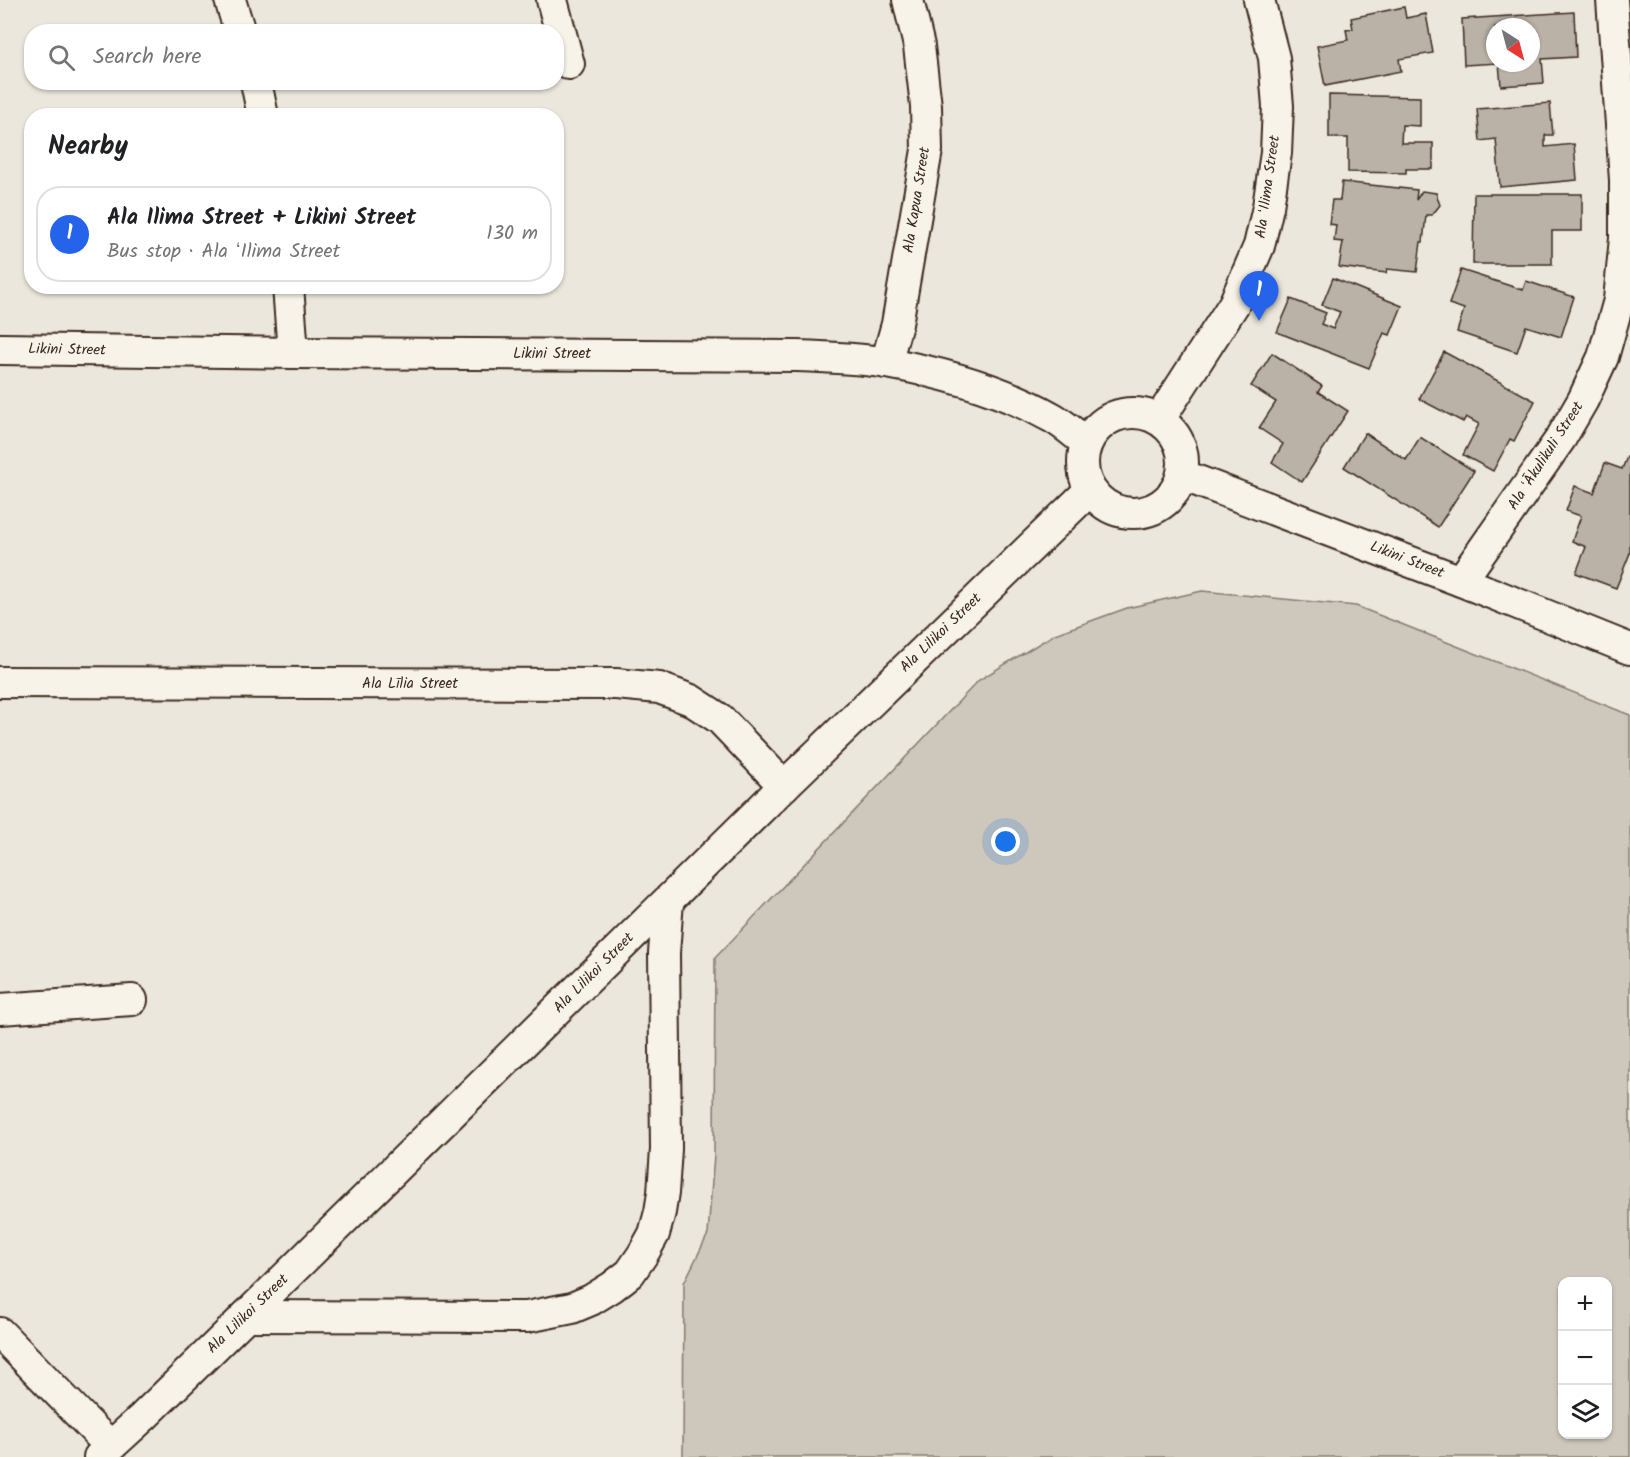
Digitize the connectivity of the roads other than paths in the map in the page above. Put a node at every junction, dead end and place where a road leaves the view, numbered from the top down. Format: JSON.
{"nodes":[{"id":1,"x":230,"y":0,"type":"edge"},
{"id":2,"x":552,"y":0,"type":"edge"},
{"id":3,"x":908,"y":0,"type":"edge"},
{"id":4,"x":1259,"y":0,"type":"edge"},
{"id":5,"x":1612,"y":0,"type":"edge"},
{"id":6,"x":238,"y":24,"type":"edge"},
{"id":7,"x":558,"y":24,"type":"edge"},
{"id":8,"x":564,"y":45,"type":"edge"},
{"id":9,"x":569,"y":64,"type":"dead end"},
{"id":10,"x":258,"y":90,"type":"edge"},
{"id":11,"x":261,"y":108,"type":"edge"},
{"id":12,"x":289,"y":294,"type":"edge"},
{"id":13,"x":0,"y":349,"type":"edge"},
{"id":14,"x":293,"y":353,"type":"junction"},
{"id":15,"x":886,"y":363,"type":"junction"},
{"id":16,"x":1159,"y":420,"type":"junction"},
{"id":17,"x":1087,"y":443,"type":"junction"},
{"id":18,"x":1182,"y":475,"type":"junction"},
{"id":19,"x":1090,"y":490,"type":"junction"},
{"id":20,"x":1461,"y":581,"type":"junction"},
{"id":21,"x":1630,"y":648,"type":"edge"},
{"id":22,"x":0,"y":682,"type":"edge"},
{"id":23,"x":784,"y":786,"type":"junction"},
{"id":24,"x":668,"y":901,"type":"junction"},
{"id":25,"x":132,"y":1000,"type":"dead end"},
{"id":26,"x":0,"y":1010,"type":"edge"},
{"id":27,"x":246,"y":1316,"type":"junction"},
{"id":28,"x":0,"y":1333,"type":"edge"},
{"id":29,"x":104,"y":1452,"type":"edge"}],
"edges":[{"from":1,"to":6,"type":"street"},
{"from":2,"to":7,"type":"street"},
{"from":3,"to":15,"type":"street","name":"Ala Kapua Street"},
{"from":4,"to":16,"type":"street","name":"Ala ʻIlima Street"},
{"from":5,"to":20,"type":"street","name":"Ala ʻĀkulikuli Street"},
{"from":8,"to":9,"type":"street"},
{"from":10,"to":11,"type":"street"},
{"from":12,"to":14,"type":"street"},
{"from":13,"to":14,"type":"street","name":"Likini Street"},
{"from":14,"to":15,"type":"street","name":"Likini Street"},
{"from":15,"to":17,"type":"street","name":"Likini Street"},
{"from":16,"to":17,"type":"street"},
{"from":16,"to":18,"type":"street"},
{"from":17,"to":19,"type":"street"},
{"from":18,"to":19,"type":"street"},
{"from":18,"to":20,"type":"street","name":"Likini Street"},
{"from":19,"to":23,"type":"street","name":"Ala Lilikoi Street"},
{"from":20,"to":21,"type":"street","name":"Likini Street"},
{"from":22,"to":23,"type":"street","name":"Ala Līlia Street"},
{"from":23,"to":24,"type":"street","name":"Ala Lilikoi Street"},
{"from":24,"to":27,"type":"street","name":"Ala Lilikoi Street"},
{"from":24,"to":27,"type":"street"},
{"from":25,"to":26,"type":"street"},
{"from":27,"to":29,"type":"street","name":"Ala Lilikoi Street"},
{"from":28,"to":29,"type":"street"}]}
